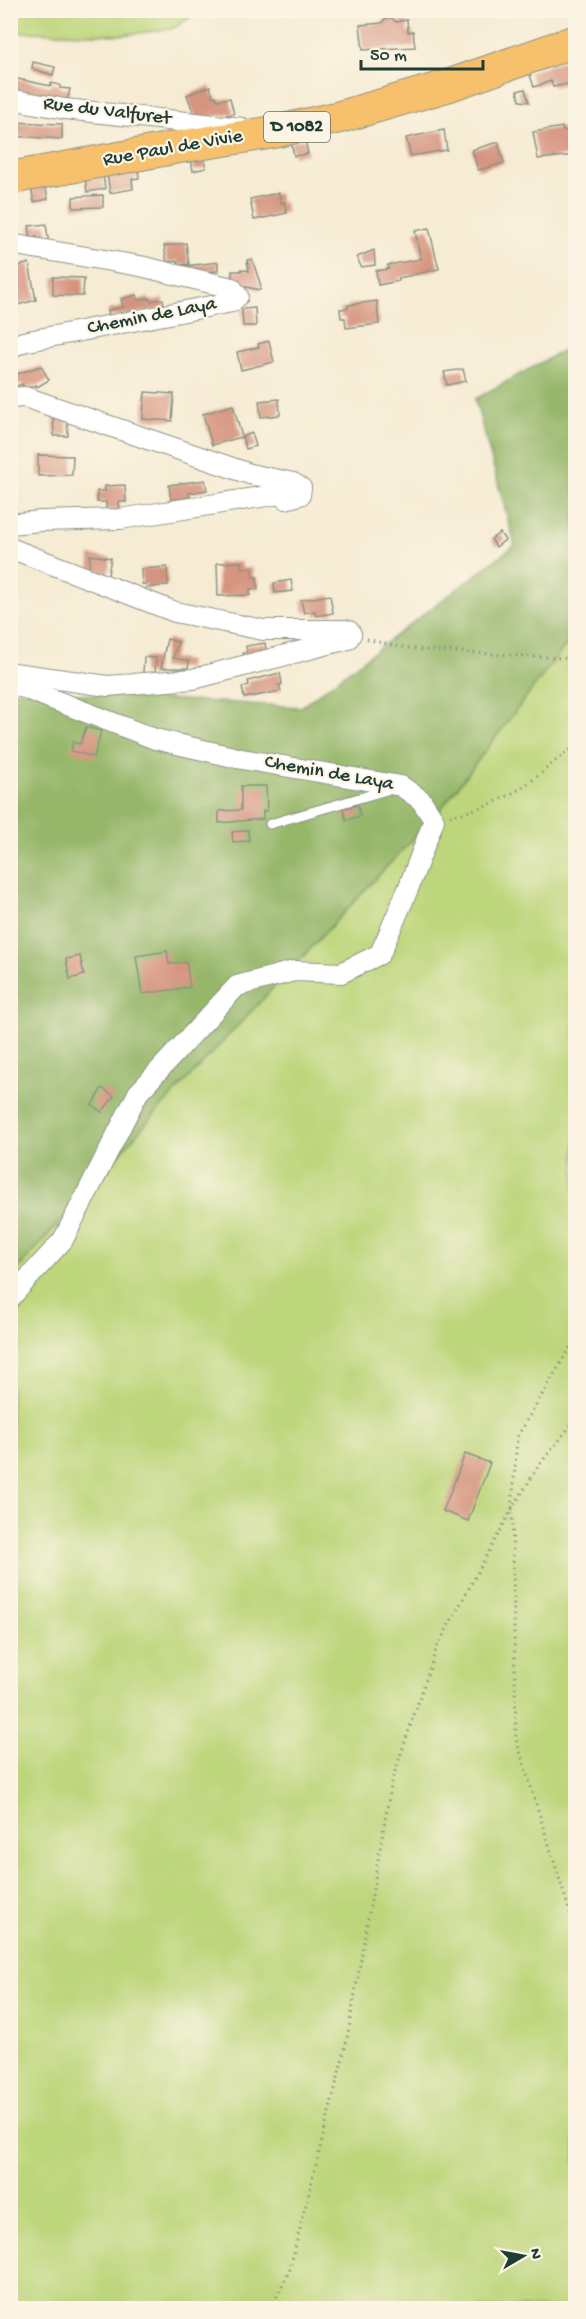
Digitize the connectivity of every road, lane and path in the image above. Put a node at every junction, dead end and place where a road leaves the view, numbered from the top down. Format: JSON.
{"nodes":[{"id":1,"x":79,"y":10,"type":"edge"},
{"id":2,"x":135,"y":10,"type":"edge"},
{"id":3,"x":576,"y":41,"type":"edge"},
{"id":4,"x":10,"y":99,"type":"edge"},
{"id":5,"x":274,"y":132,"type":"junction"},
{"id":6,"x":10,"y":178,"type":"edge"},
{"id":7,"x":10,"y":244,"type":"edge"},
{"id":8,"x":10,"y":348,"type":"edge"},
{"id":9,"x":10,"y":398,"type":"edge"},
{"id":10,"x":10,"y":524,"type":"edge"},
{"id":11,"x":10,"y":548,"type":"edge"},
{"id":12,"x":351,"y":634,"type":"junction"},
{"id":13,"x":576,"y":659,"type":"edge"},
{"id":14,"x":10,"y":678,"type":"edge"},
{"id":15,"x":576,"y":747,"type":"edge"},
{"id":16,"x":401,"y":786,"type":"junction"},
{"id":17,"x":434,"y":820,"type":"junction"},
{"id":18,"x":270,"y":824,"type":"dead end"},
{"id":19,"x":10,"y":1298,"type":"edge"},
{"id":20,"x":576,"y":1337,"type":"edge"},
{"id":21,"x":576,"y":1419,"type":"edge"},
{"id":22,"x":512,"y":1509,"type":"junction"},
{"id":23,"x":576,"y":1932,"type":"edge"},
{"id":24,"x":271,"y":2308,"type":"edge"}],
"edges":[{"from":1,"to":2,"type":"path"},
{"from":3,"to":5,"type":"main road","name":"Rue Paul de Vivie","number":"D 1082"},
{"from":4,"to":5,"type":"street","name":"Rue du Valfuret"},
{"from":5,"to":6,"type":"main road","name":"Rue Paul de Vivie","number":"D 1082"},
{"from":7,"to":8,"type":"street","name":"Chemin de Laya"},
{"from":9,"to":10,"type":"street"},
{"from":11,"to":12,"type":"street"},
{"from":12,"to":13,"type":"path"},
{"from":12,"to":14,"type":"street","name":"Chemin de Laya"},
{"from":14,"to":16,"type":"street","name":"Chemin de Laya"},
{"from":15,"to":17,"type":"path"},
{"from":16,"to":17,"type":"street","name":"Chemin de Laya"},
{"from":16,"to":18,"type":"lane"},
{"from":17,"to":19,"type":"street"},
{"from":20,"to":22,"type":"path"},
{"from":21,"to":22,"type":"path"},
{"from":22,"to":23,"type":"path"},
{"from":22,"to":24,"type":"path"}]}
